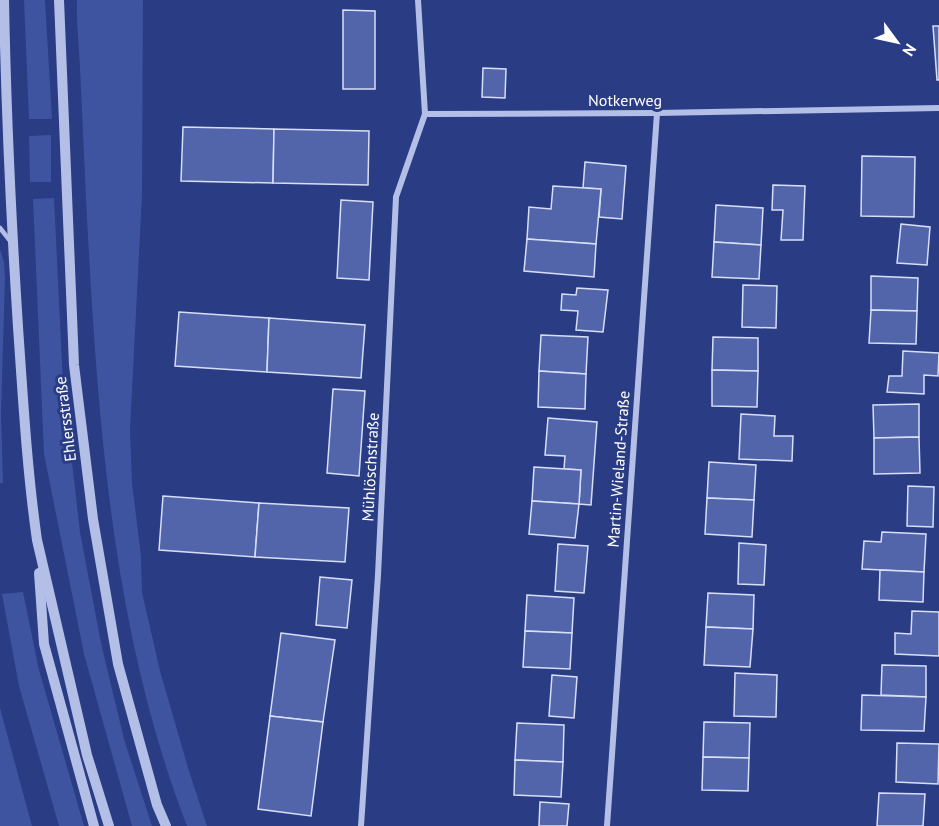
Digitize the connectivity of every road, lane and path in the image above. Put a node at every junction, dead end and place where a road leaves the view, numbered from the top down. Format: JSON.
{"nodes":[{"id":1,"x":4,"y":0,"type":"edge"},
{"id":2,"x":59,"y":0,"type":"edge"},
{"id":3,"x":418,"y":0,"type":"edge"},
{"id":4,"x":939,"y":108,"type":"edge"},
{"id":5,"x":657,"y":113,"type":"junction"},
{"id":6,"x":425,"y":114,"type":"junction"},
{"id":7,"x":3,"y":142,"type":"edge"},
{"id":8,"x":0,"y":228,"type":"edge"},
{"id":9,"x":13,"y":244,"type":"junction"},
{"id":10,"x":37,"y":540,"type":"junction"},
{"id":11,"x":94,"y":826,"type":"edge"},
{"id":12,"x":109,"y":826,"type":"edge"},
{"id":13,"x":166,"y":826,"type":"edge"},
{"id":14,"x":362,"y":826,"type":"edge"},
{"id":15,"x":607,"y":826,"type":"edge"}],
"edges":[{"from":1,"to":7,"type":"street"},
{"from":2,"to":13,"type":"street","name":"Ehlersstraße"},
{"from":3,"to":6,"type":"street"},
{"from":4,"to":5,"type":"street","name":"Notkerweg"},
{"from":5,"to":6,"type":"street","name":"Notkerweg"},
{"from":5,"to":15,"type":"street","name":"Martin-Wieland-Straße"},
{"from":6,"to":14,"type":"street","name":"Mühlöschstraße"},
{"from":7,"to":9,"type":"street"},
{"from":8,"to":9,"type":"lane"},
{"from":9,"to":10,"type":"street"},
{"from":10,"to":11,"type":"street"},
{"from":10,"to":12,"type":"street"}]}
